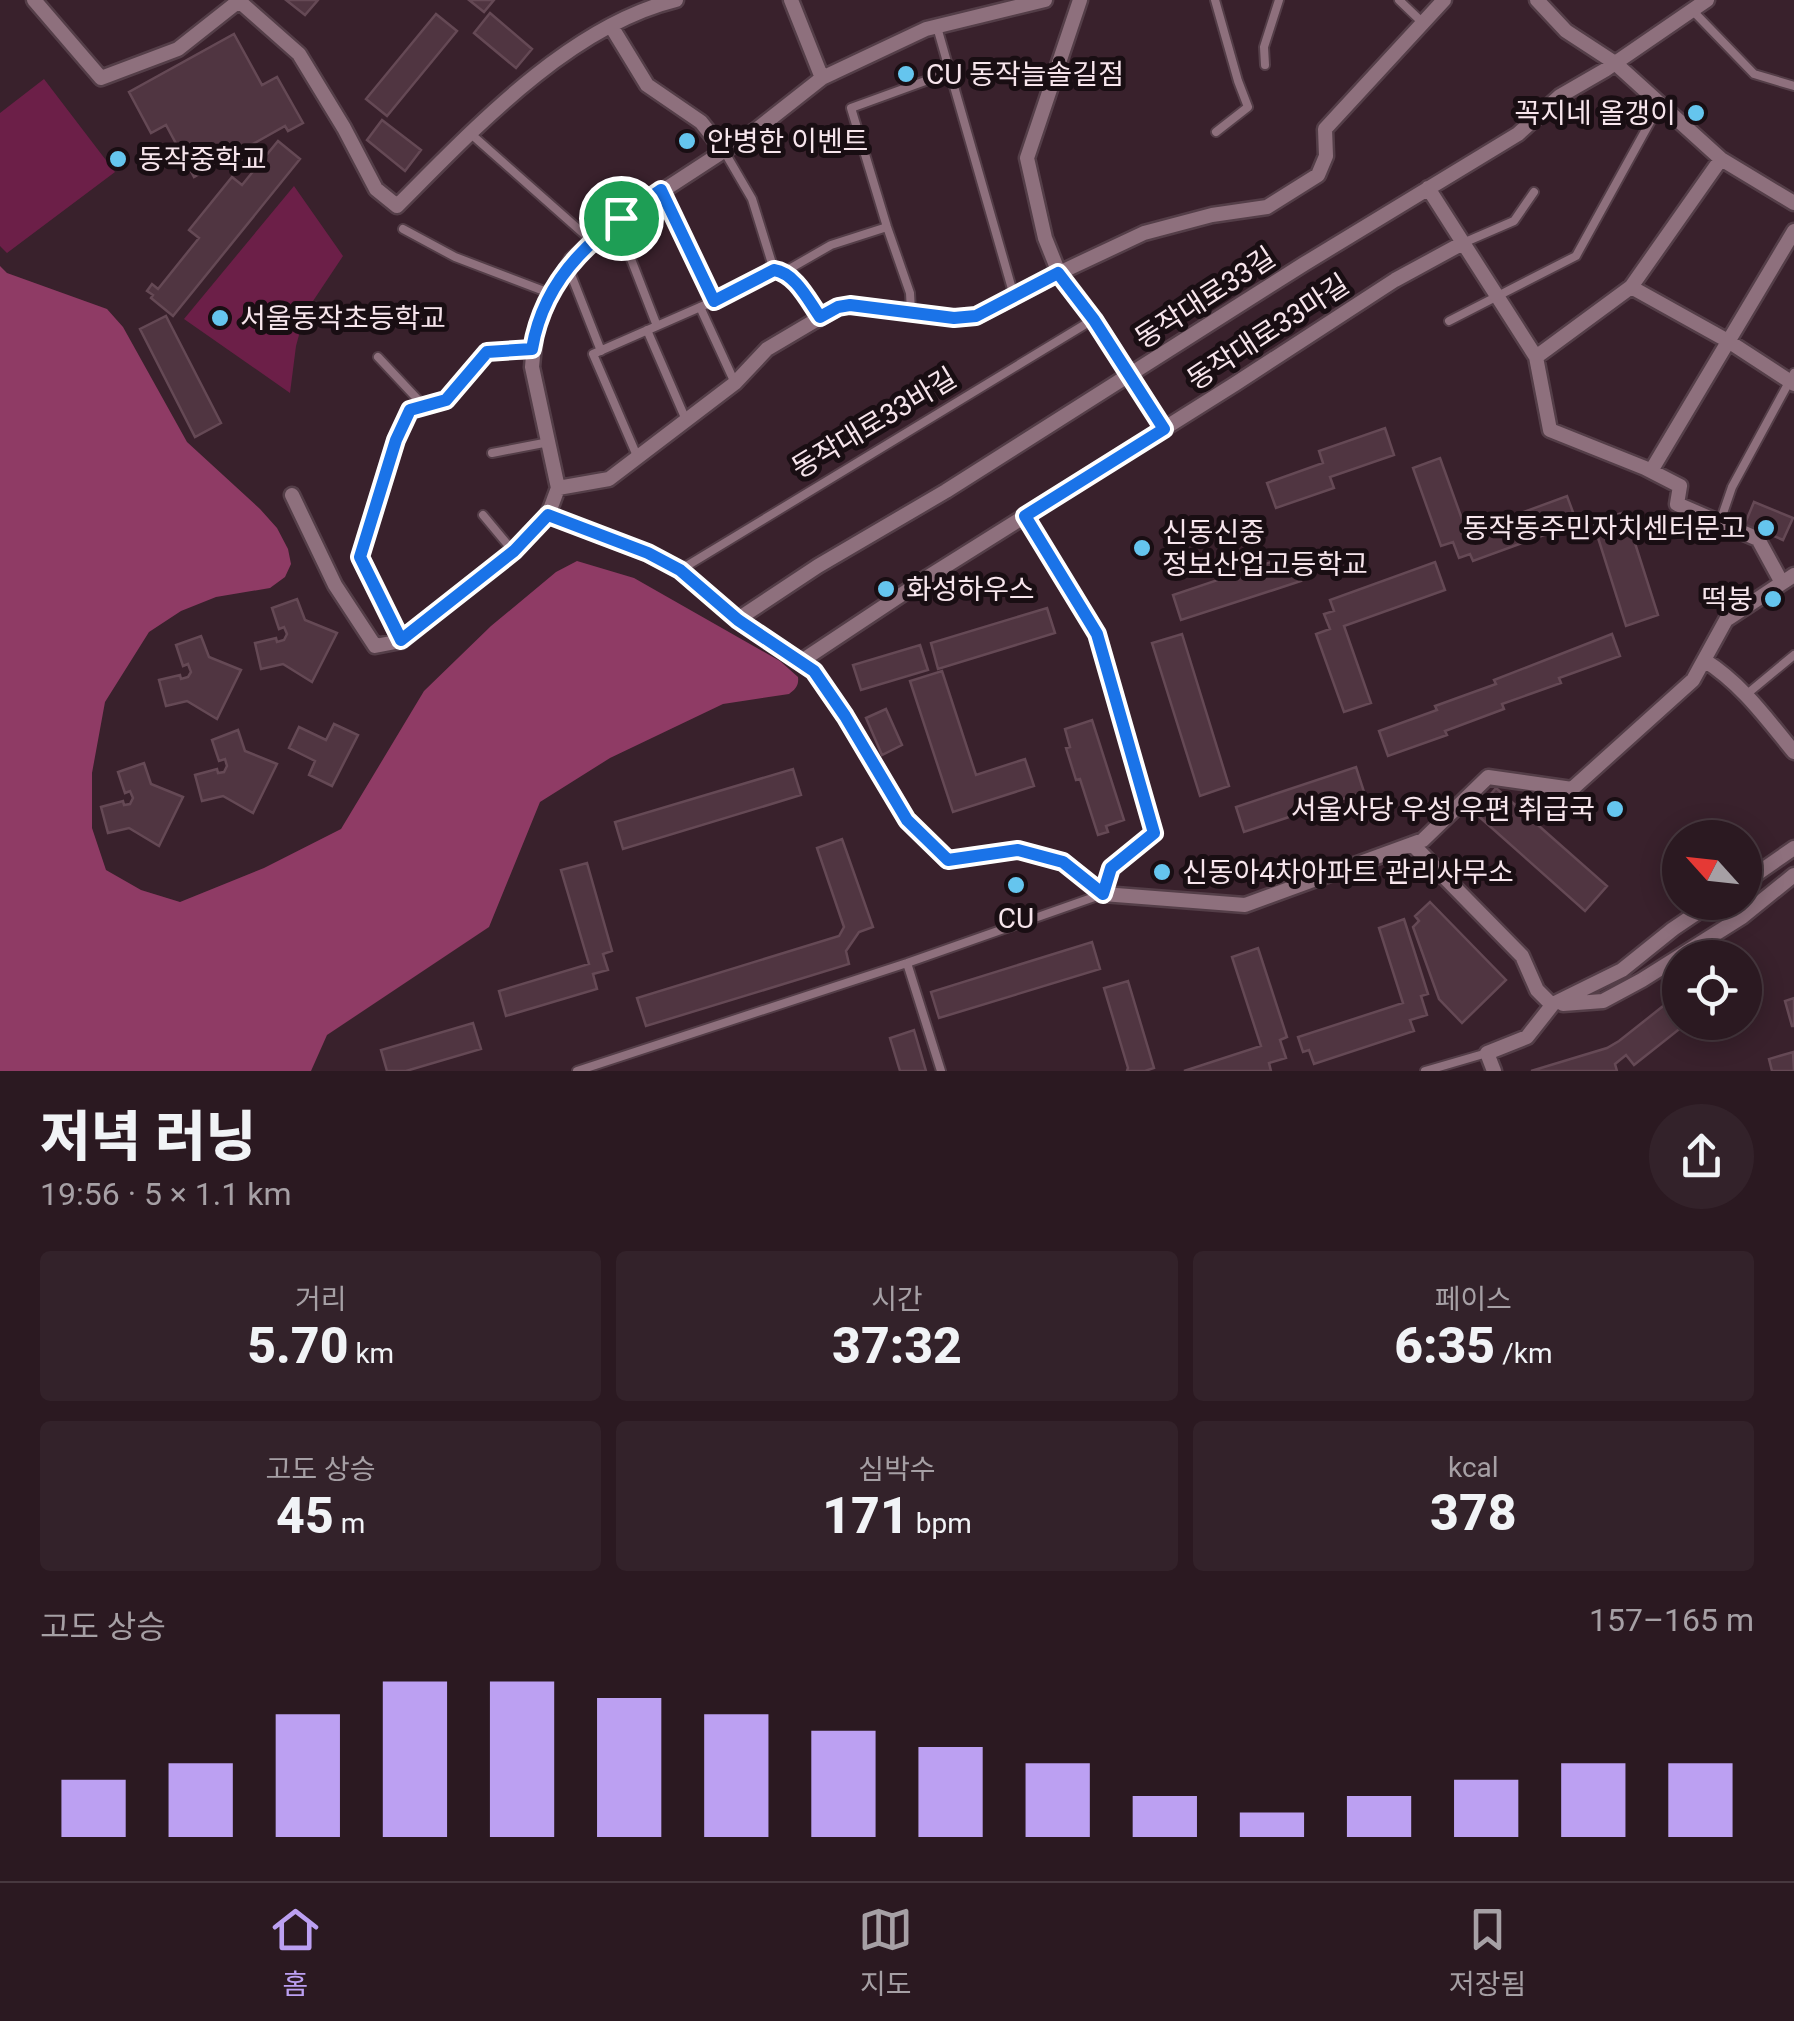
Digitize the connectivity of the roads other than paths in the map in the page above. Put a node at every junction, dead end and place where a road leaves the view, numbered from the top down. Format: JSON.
{"nodes":[{"id":1,"x":34,"y":0,"type":"edge"},
{"id":2,"x":676,"y":0,"type":"edge"},
{"id":3,"x":791,"y":0,"type":"edge"},
{"id":4,"x":1045,"y":0,"type":"edge"},
{"id":5,"x":1080,"y":0,"type":"edge"},
{"id":6,"x":1216,"y":0,"type":"edge"},
{"id":7,"x":1279,"y":0,"type":"edge"},
{"id":8,"x":1400,"y":0,"type":"edge"},
{"id":9,"x":1444,"y":0,"type":"edge"},
{"id":10,"x":1538,"y":0,"type":"edge"},
{"id":11,"x":1707,"y":0,"type":"edge"},
{"id":12,"x":240,"y":1,"type":"edge"},
{"id":13,"x":1692,"y":10,"type":"junction"},
{"id":14,"x":1424,"y":24,"type":"junction"},
{"id":15,"x":611,"y":26,"type":"junction"},
{"id":16,"x":937,"y":27,"type":"junction"},
{"id":17,"x":1615,"y":63,"type":"junction"},
{"id":18,"x":1265,"y":65,"type":"dead end"},
{"id":19,"x":950,"y":72,"type":"junction"},
{"id":20,"x":822,"y":78,"type":"junction"},
{"id":21,"x":1794,"y":86,"type":"edge"},
{"id":22,"x":1660,"y":104,"type":"junction"},
{"id":23,"x":1216,"y":132,"type":"dead end"},
{"id":24,"x":471,"y":134,"type":"junction"},
{"id":25,"x":724,"y":150,"type":"junction"},
{"id":26,"x":1721,"y":159,"type":"junction"},
{"id":27,"x":1428,"y":188,"type":"junction"},
{"id":28,"x":661,"y":190,"type":"junction"},
{"id":29,"x":1534,"y":192,"type":"dead end"},
{"id":30,"x":1794,"y":203,"type":"edge"},
{"id":31,"x":617,"y":221,"type":"junction"},
{"id":32,"x":887,"y":226,"type":"junction"},
{"id":33,"x":402,"y":229,"type":"dead end"},
{"id":34,"x":1794,"y":231,"type":"edge"},
{"id":35,"x":592,"y":242,"type":"junction"},
{"id":36,"x":1463,"y":243,"type":"junction"},
{"id":37,"x":568,"y":267,"type":"junction"},
{"id":38,"x":779,"y":271,"type":"junction"},
{"id":39,"x":1058,"y":273,"type":"junction"},
{"id":40,"x":1631,"y":287,"type":"junction"},
{"id":41,"x":552,"y":294,"type":"junction"},
{"id":42,"x":1498,"y":297,"type":"junction"},
{"id":43,"x":1014,"y":298,"type":"junction"},
{"id":44,"x":714,"y":301,"type":"junction"},
{"id":45,"x":700,"y":307,"type":"junction"},
{"id":46,"x":910,"y":311,"type":"junction"},
{"id":47,"x":820,"y":317,"type":"junction"},
{"id":48,"x":1094,"y":320,"type":"junction"},
{"id":49,"x":1449,"y":321,"type":"dead end"},
{"id":50,"x":657,"y":326,"type":"junction"},
{"id":51,"x":648,"y":330,"type":"junction"},
{"id":52,"x":1728,"y":342,"type":"junction"},
{"id":53,"x":532,"y":349,"type":"junction"},
{"id":54,"x":597,"y":352,"type":"junction"},
{"id":55,"x":378,"y":357,"type":"dead end"},
{"id":56,"x":1536,"y":357,"type":"junction"},
{"id":57,"x":1130,"y":376,"type":"junction"},
{"id":58,"x":1792,"y":379,"type":"edge"},
{"id":59,"x":736,"y":384,"type":"junction"},
{"id":60,"x":423,"y":405,"type":"junction"},
{"id":61,"x":686,"y":420,"type":"junction"},
{"id":62,"x":1164,"y":429,"type":"junction"},
{"id":63,"x":549,"y":442,"type":"junction"},
{"id":64,"x":492,"y":453,"type":"dead end"},
{"id":65,"x":639,"y":459,"type":"junction"},
{"id":66,"x":1651,"y":471,"type":"junction"},
{"id":67,"x":558,"y":488,"type":"junction"},
{"id":68,"x":292,"y":495,"type":"dead end"},
{"id":69,"x":483,"y":515,"type":"dead end"},
{"id":70,"x":548,"y":515,"type":"junction"},
{"id":71,"x":1025,"y":516,"type":"junction"},
{"id":72,"x":1720,"y":522,"type":"junction"},
{"id":73,"x":514,"y":551,"type":"junction"},
{"id":74,"x":680,"y":570,"type":"junction"},
{"id":75,"x":1788,"y":579,"type":"edge"},
{"id":76,"x":738,"y":620,"type":"junction"},
{"id":77,"x":401,"y":640,"type":"junction"},
{"id":78,"x":1794,"y":655,"type":"edge"},
{"id":79,"x":1704,"y":660,"type":"junction"},
{"id":80,"x":800,"y":662,"type":"junction"},
{"id":81,"x":1747,"y":694,"type":"junction"},
{"id":82,"x":1794,"y":752,"type":"edge"},
{"id":83,"x":1412,"y":844,"type":"junction"},
{"id":84,"x":1794,"y":848,"type":"edge"},
{"id":85,"x":1762,"y":870,"type":"edge"},
{"id":86,"x":1794,"y":875,"type":"edge"},
{"id":87,"x":1103,"y":894,"type":"junction"},
{"id":88,"x":1687,"y":920,"type":"edge"},
{"id":89,"x":906,"y":963,"type":"junction"},
{"id":90,"x":1552,"y":1005,"type":"junction"},
{"id":91,"x":1488,"y":1053,"type":"junction"},
{"id":92,"x":577,"y":1071,"type":"edge"},
{"id":93,"x":941,"y":1071,"type":"edge"},
{"id":94,"x":1425,"y":1071,"type":"edge"},
{"id":95,"x":1494,"y":1071,"type":"edge"}],
"edges":[{"from":1,"to":12,"type":"street"},
{"from":2,"to":15,"type":"street"},
{"from":3,"to":20,"type":"street"},
{"from":4,"to":16,"type":"street"},
{"from":5,"to":39,"type":"street"},
{"from":6,"to":23,"type":"lane"},
{"from":7,"to":18,"type":"lane"},
{"from":8,"to":14,"type":"lane"},
{"from":9,"to":14,"type":"street"},
{"from":10,"to":17,"type":"street"},
{"from":11,"to":13,"type":"street","name":"동작대로33길"},
{"from":12,"to":24,"type":"street"},
{"from":13,"to":17,"type":"street","name":"동작대로33길"},
{"from":13,"to":21,"type":"lane"},
{"from":14,"to":39,"type":"street"},
{"from":15,"to":24,"type":"street"},
{"from":15,"to":25,"type":"street"},
{"from":16,"to":19,"type":"lane"},
{"from":16,"to":20,"type":"street"},
{"from":17,"to":22,"type":"street"},
{"from":17,"to":27,"type":"street","name":"동작대로33길"},
{"from":19,"to":32,"type":"lane"},
{"from":19,"to":43,"type":"lane"},
{"from":20,"to":25,"type":"street"},
{"from":22,"to":26,"type":"street"},
{"from":22,"to":42,"type":"lane"},
{"from":24,"to":35,"type":"lane"},
{"from":25,"to":28,"type":"street"},
{"from":25,"to":38,"type":"lane"},
{"from":26,"to":30,"type":"street"},
{"from":26,"to":40,"type":"street"},
{"from":27,"to":36,"type":"street"},
{"from":27,"to":57,"type":"street","name":"동작대로33길"},
{"from":28,"to":31,"type":"street"},
{"from":28,"to":44,"type":"lane"},
{"from":29,"to":36,"type":"lane"},
{"from":31,"to":35,"type":"street"},
{"from":31,"to":50,"type":"lane"},
{"from":32,"to":38,"type":"lane"},
{"from":32,"to":46,"type":"lane"},
{"from":33,"to":41,"type":"lane"},
{"from":34,"to":52,"type":"street"},
{"from":35,"to":37,"type":"street"},
{"from":36,"to":42,"type":"street"},
{"from":36,"to":62,"type":"street","name":"동작대로33마길"},
{"from":37,"to":41,"type":"street"},
{"from":37,"to":54,"type":"lane"},
{"from":38,"to":44,"type":"lane"},
{"from":38,"to":47,"type":"lane"},
{"from":39,"to":43,"type":"street"},
{"from":39,"to":48,"type":"street"},
{"from":40,"to":52,"type":"street"},
{"from":40,"to":56,"type":"street"},
{"from":41,"to":53,"type":"street"},
{"from":42,"to":49,"type":"lane"},
{"from":42,"to":56,"type":"street"},
{"from":43,"to":46,"type":"street"},
{"from":44,"to":45,"type":"lane"},
{"from":45,"to":50,"type":"lane"},
{"from":45,"to":59,"type":"lane"},
{"from":46,"to":47,"type":"street"},
{"from":47,"to":59,"type":"street"},
{"from":48,"to":57,"type":"street"},
{"from":48,"to":74,"type":"lane","name":"동작대로33바길"},
{"from":50,"to":51,"type":"lane"},
{"from":51,"to":54,"type":"lane"},
{"from":51,"to":61,"type":"lane"},
{"from":52,"to":58,"type":"street"},
{"from":52,"to":66,"type":"street"},
{"from":53,"to":60,"type":"street"},
{"from":53,"to":63,"type":"street"},
{"from":54,"to":65,"type":"lane"},
{"from":55,"to":60,"type":"lane"},
{"from":56,"to":66,"type":"street"},
{"from":57,"to":62,"type":"street"},
{"from":57,"to":76,"type":"street","name":"동작대로33길"},
{"from":58,"to":72,"type":"lane"},
{"from":59,"to":61,"type":"street"},
{"from":60,"to":77,"type":"street"},
{"from":61,"to":65,"type":"street"},
{"from":62,"to":71,"type":"street","name":"동작대로33마길"},
{"from":63,"to":64,"type":"lane"},
{"from":63,"to":67,"type":"street"},
{"from":65,"to":67,"type":"street"},
{"from":66,"to":72,"type":"street"},
{"from":67,"to":70,"type":"street"},
{"from":68,"to":77,"type":"street"},
{"from":69,"to":73,"type":"lane"},
{"from":70,"to":73,"type":"street"},
{"from":70,"to":74,"type":"street"},
{"from":71,"to":80,"type":"street","name":"동작대로33마길"},
{"from":71,"to":87,"type":"lane"},
{"from":72,"to":75,"type":"street"},
{"from":73,"to":77,"type":"street"},
{"from":74,"to":76,"type":"street"},
{"from":75,"to":79,"type":"street"},
{"from":76,"to":80,"type":"street"},
{"from":78,"to":81,"type":"lane"},
{"from":79,"to":81,"type":"street"},
{"from":79,"to":83,"type":"street"},
{"from":80,"to":87,"type":"street"},
{"from":81,"to":82,"type":"street"},
{"from":83,"to":87,"type":"street"},
{"from":83,"to":90,"type":"street"},
{"from":84,"to":85,"type":"street"},
{"from":86,"to":90,"type":"street"},
{"from":87,"to":89,"type":"lane"},
{"from":88,"to":90,"type":"street"},
{"from":89,"to":92,"type":"lane"},
{"from":89,"to":93,"type":"lane"},
{"from":90,"to":91,"type":"street"},
{"from":91,"to":94,"type":"lane"},
{"from":91,"to":95,"type":"street"}]}
